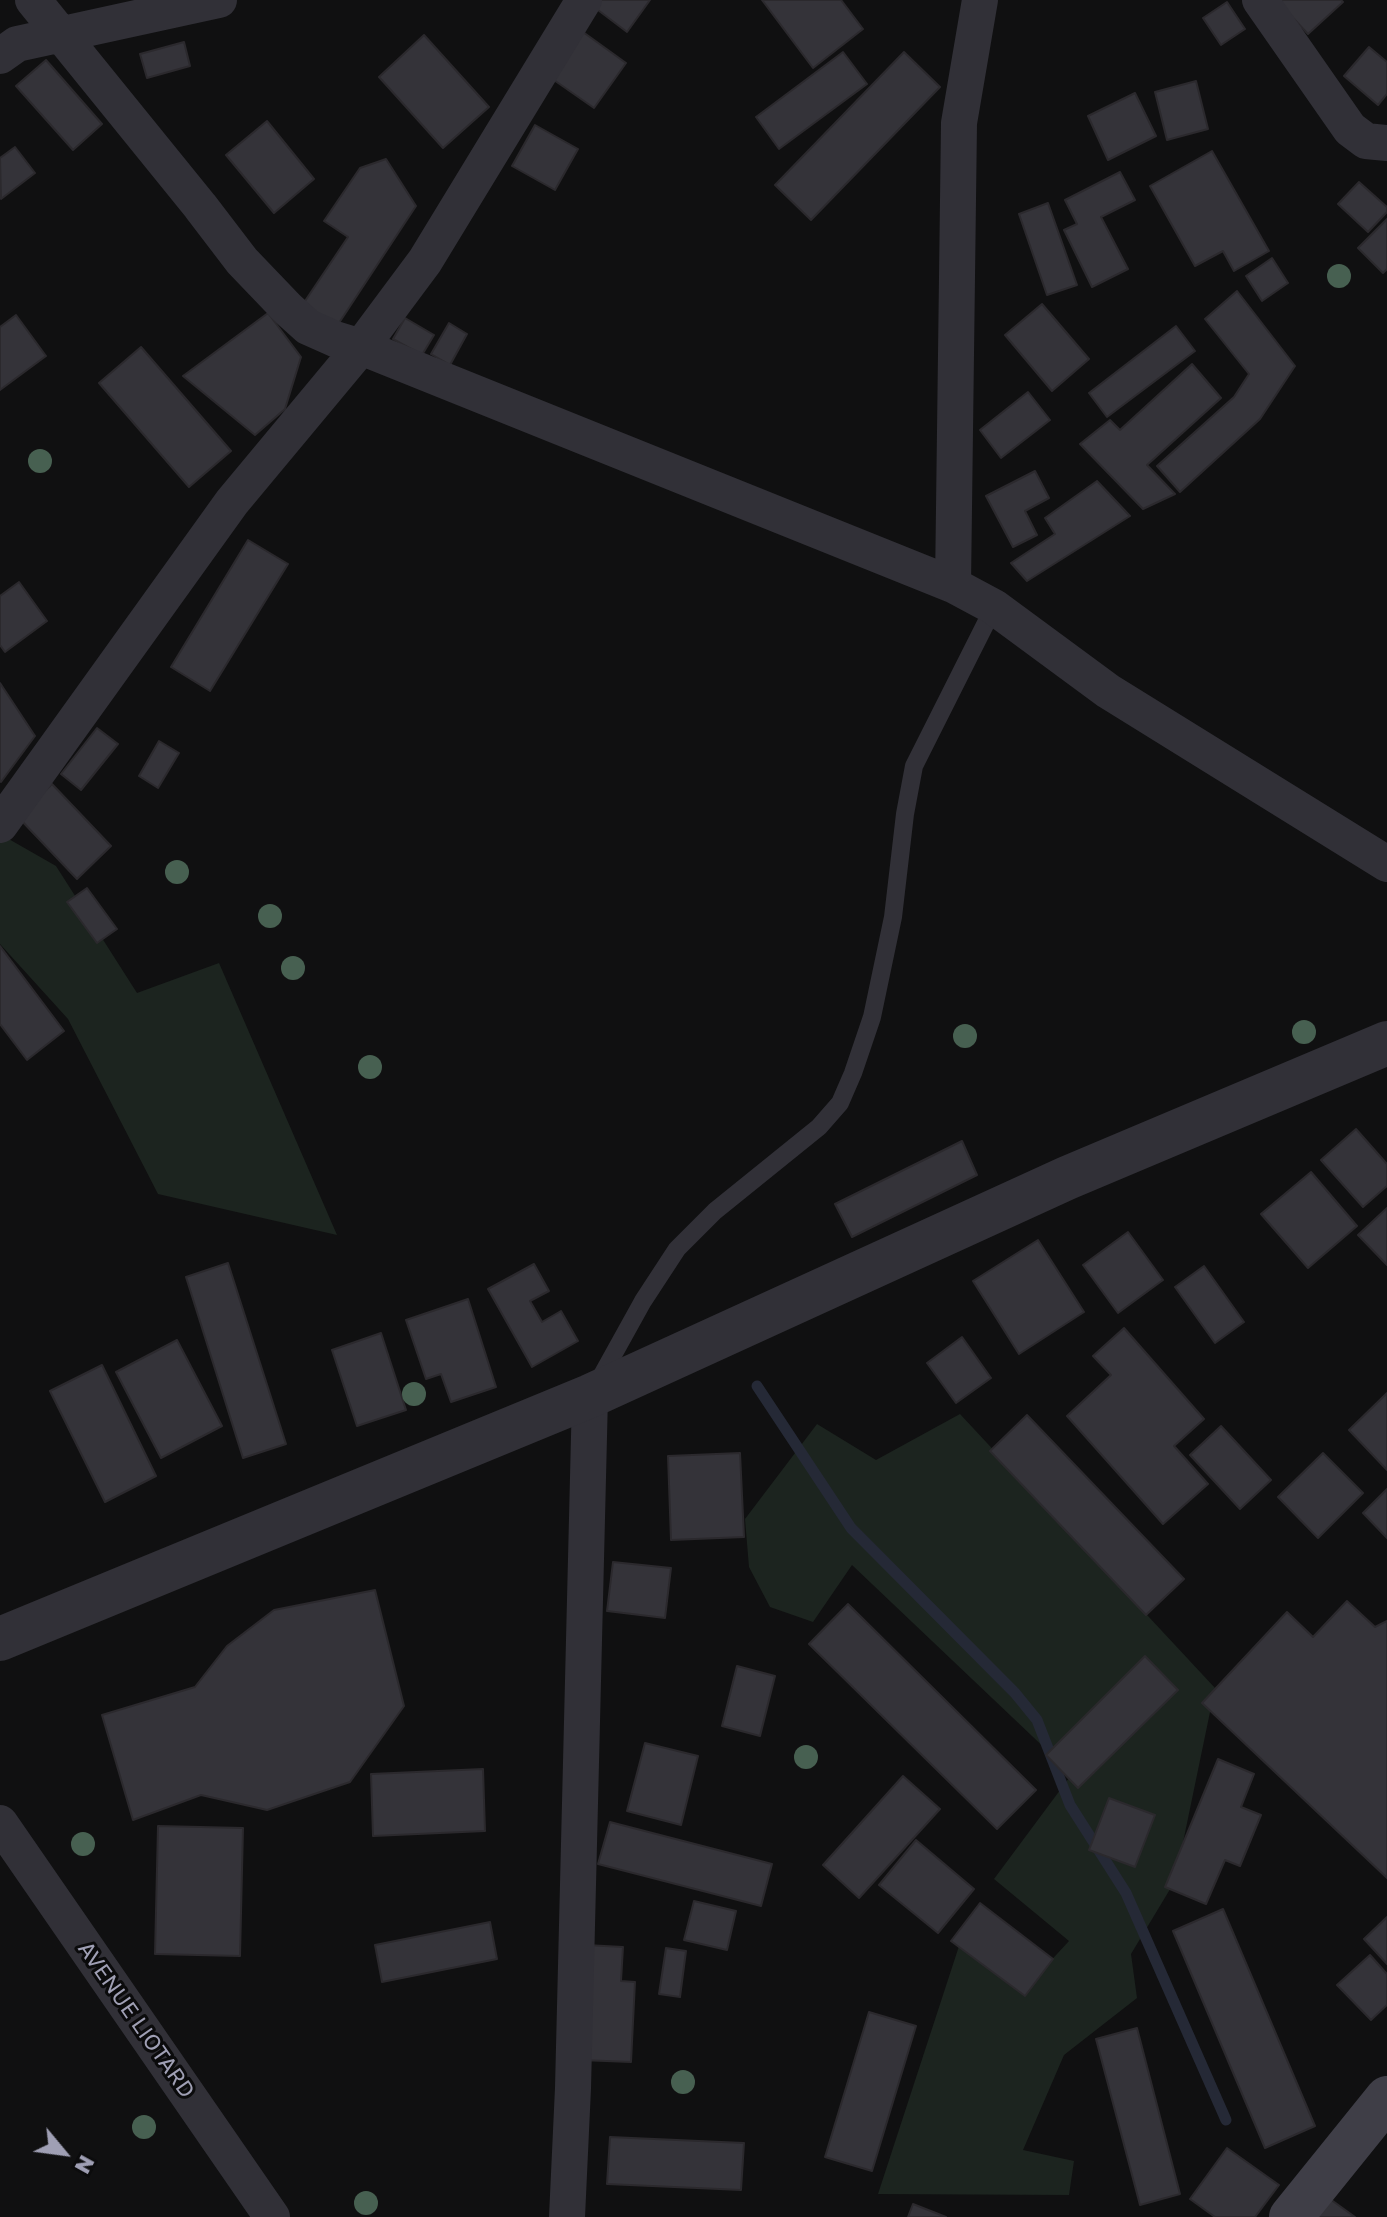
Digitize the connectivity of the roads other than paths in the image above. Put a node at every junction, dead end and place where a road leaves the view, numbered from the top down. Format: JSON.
{"nodes":[{"id":1,"x":33,"y":0,"type":"edge"},
{"id":2,"x":219,"y":0,"type":"edge"},
{"id":3,"x":584,"y":0,"type":"edge"},
{"id":4,"x":980,"y":0,"type":"edge"},
{"id":5,"x":1260,"y":0,"type":"edge"},
{"id":6,"x":62,"y":35,"type":"junction"},
{"id":7,"x":0,"y":56,"type":"edge"},
{"id":8,"x":1387,"y":143,"type":"edge"},
{"id":9,"x":361,"y":347,"type":"junction"},
{"id":10,"x":953,"y":585,"type":"junction"},
{"id":11,"x":994,"y":607,"type":"junction"},
{"id":12,"x":0,"y":825,"type":"edge"},
{"id":13,"x":1387,"y":864,"type":"edge"},
{"id":14,"x":1387,"y":1043,"type":"edge"},
{"id":15,"x":590,"y":1396,"type":"junction"},
{"id":16,"x":0,"y":1639,"type":"edge"},
{"id":17,"x":0,"y":1823,"type":"edge"},
{"id":18,"x":1387,"y":2098,"type":"edge"},
{"id":19,"x":272,"y":2217,"type":"edge"},
{"id":20,"x":567,"y":2217,"type":"edge"},
{"id":21,"x":1291,"y":2217,"type":"edge"}],
"edges":[{"from":1,"to":6,"type":"street"},
{"from":2,"to":6,"type":"street"},
{"from":3,"to":9,"type":"street"},
{"from":4,"to":10,"type":"street"},
{"from":5,"to":8,"type":"street"},
{"from":6,"to":7,"type":"street"},
{"from":6,"to":9,"type":"street"},
{"from":9,"to":10,"type":"street"},
{"from":9,"to":12,"type":"street"},
{"from":10,"to":11,"type":"street"},
{"from":11,"to":13,"type":"street"},
{"from":11,"to":15,"type":"lane"},
{"from":14,"to":15,"type":"street"},
{"from":15,"to":16,"type":"street"},
{"from":15,"to":20,"type":"street"},
{"from":17,"to":19,"type":"street","name":"AVENUE LIOTARD"},
{"from":18,"to":21,"type":"main road"}]}
